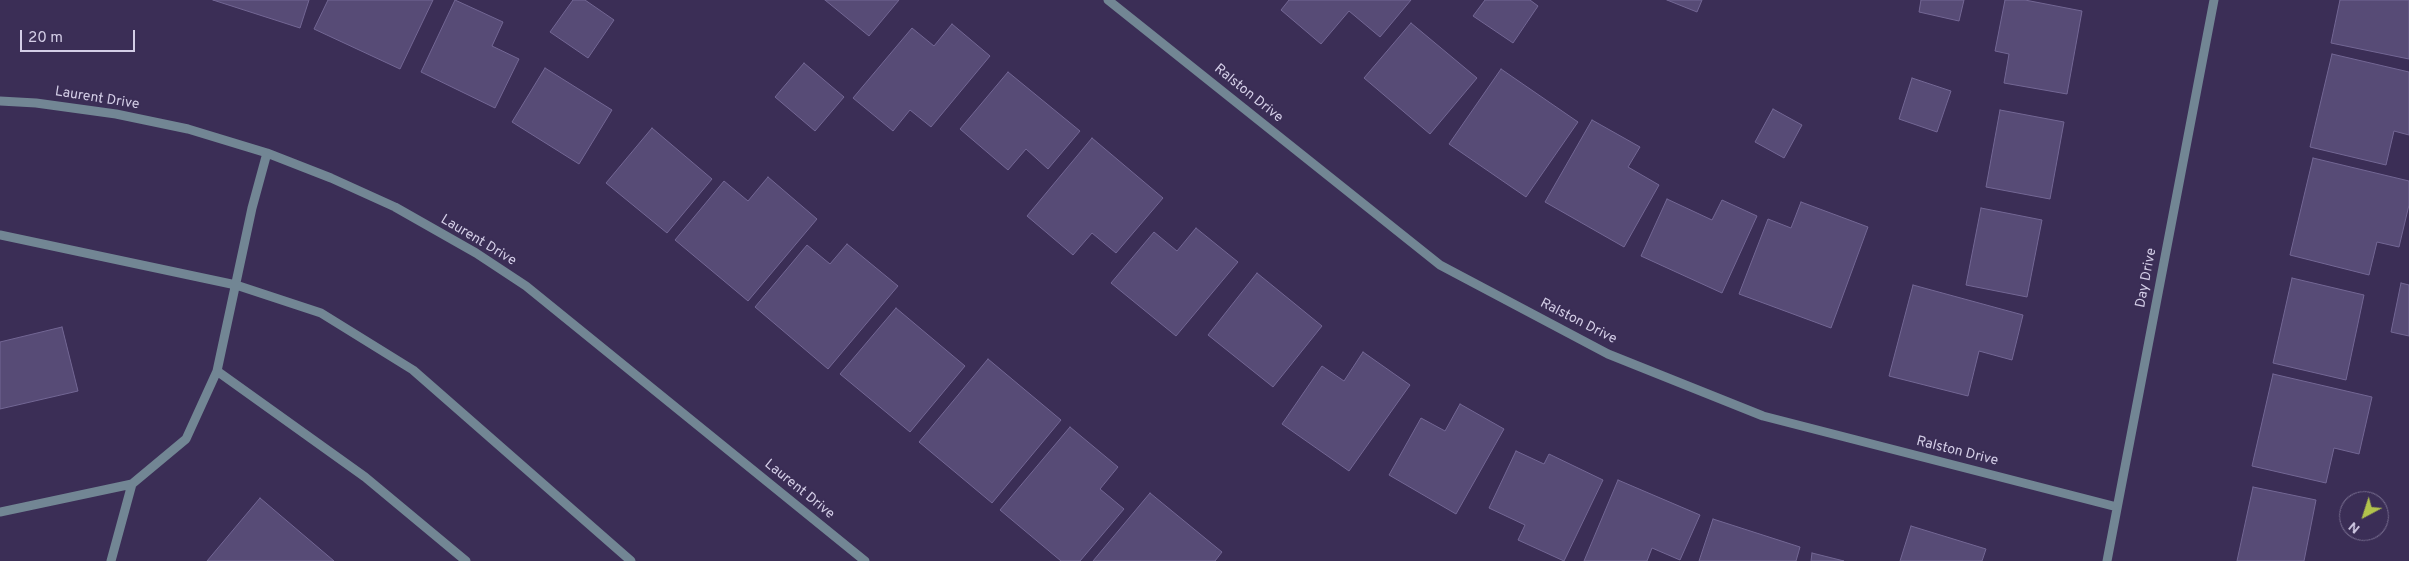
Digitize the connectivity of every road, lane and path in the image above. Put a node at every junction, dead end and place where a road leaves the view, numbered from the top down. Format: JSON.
{"nodes":[{"id":1,"x":1108,"y":0,"type":"edge"},
{"id":2,"x":2214,"y":0,"type":"edge"},
{"id":3,"x":0,"y":101,"type":"edge"},
{"id":4,"x":267,"y":153,"type":"junction"},
{"id":5,"x":0,"y":235,"type":"edge"},
{"id":6,"x":236,"y":284,"type":"junction"},
{"id":7,"x":217,"y":371,"type":"junction"},
{"id":8,"x":132,"y":484,"type":"junction"},
{"id":9,"x":2117,"y":507,"type":"junction"},
{"id":10,"x":0,"y":512,"type":"edge"},
{"id":11,"x":111,"y":561,"type":"edge"},
{"id":12,"x":466,"y":561,"type":"edge"},
{"id":13,"x":631,"y":561,"type":"edge"},
{"id":14,"x":865,"y":561,"type":"edge"},
{"id":15,"x":2107,"y":561,"type":"edge"}],
"edges":[{"from":1,"to":9,"type":"street","name":"Ralston Drive"},
{"from":2,"to":9,"type":"street","name":"Day Drive"},
{"from":3,"to":4,"type":"street","name":"Laurent Drive"},
{"from":4,"to":6,"type":"street"},
{"from":4,"to":14,"type":"street","name":"Laurent Drive"},
{"from":5,"to":6,"type":"street"},
{"from":6,"to":7,"type":"street"},
{"from":6,"to":13,"type":"street"},
{"from":7,"to":8,"type":"street"},
{"from":7,"to":12,"type":"street"},
{"from":8,"to":10,"type":"street"},
{"from":8,"to":11,"type":"street"},
{"from":9,"to":15,"type":"street","name":"Day Drive"}]}
